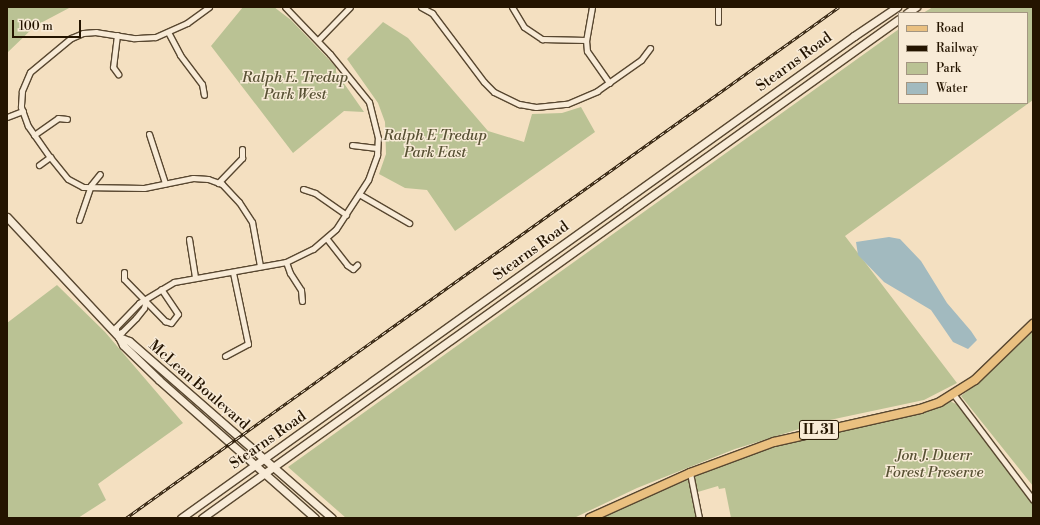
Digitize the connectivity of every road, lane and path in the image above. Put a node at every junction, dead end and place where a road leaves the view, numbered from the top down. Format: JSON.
{"nodes":[{"id":1,"x":209,"y":7,"type":"edge"},
{"id":2,"x":285,"y":7,"type":"edge"},
{"id":3,"x":350,"y":7,"type":"edge"},
{"id":4,"x":421,"y":7,"type":"edge"},
{"id":5,"x":512,"y":7,"type":"edge"},
{"id":6,"x":592,"y":7,"type":"edge"},
{"id":7,"x":718,"y":7,"type":"edge"},
{"id":8,"x":897,"y":7,"type":"edge"},
{"id":9,"x":898,"y":20,"type":"edge"},
{"id":10,"x":718,"y":22,"type":"dead end"},
{"id":11,"x":168,"y":32,"type":"junction"},
{"id":12,"x":117,"y":36,"type":"junction"},
{"id":13,"x":318,"y":40,"type":"junction"},
{"id":14,"x":586,"y":40,"type":"junction"},
{"id":15,"x":650,"y":48,"type":"dead end"},
{"id":16,"x":118,"y":74,"type":"dead end"},
{"id":17,"x":610,"y":83,"type":"junction"},
{"id":18,"x":204,"y":95,"type":"dead end"},
{"id":19,"x":23,"y":111,"type":"junction"},
{"id":20,"x":7,"y":117,"type":"edge"},
{"id":21,"x":67,"y":119,"type":"dead end"},
{"id":22,"x":150,"y":134,"type":"dead end"},
{"id":23,"x":34,"y":135,"type":"junction"},
{"id":24,"x":352,"y":145,"type":"dead end"},
{"id":25,"x":377,"y":148,"type":"junction"},
{"id":26,"x":242,"y":149,"type":"dead end"},
{"id":27,"x":50,"y":156,"type":"junction"},
{"id":28,"x":39,"y":165,"type":"dead end"},
{"id":29,"x":100,"y":174,"type":"dead end"},
{"id":30,"x":165,"y":183,"type":"junction"},
{"id":31,"x":218,"y":183,"type":"junction"},
{"id":32,"x":90,"y":189,"type":"junction"},
{"id":33,"x":304,"y":189,"type":"dead end"},
{"id":34,"x":359,"y":194,"type":"junction"},
{"id":35,"x":346,"y":215,"type":"junction"},
{"id":36,"x":7,"y":217,"type":"edge"},
{"id":37,"x":79,"y":220,"type":"dead end"},
{"id":38,"x":409,"y":223,"type":"dead end"},
{"id":39,"x":189,"y":239,"type":"dead end"},
{"id":40,"x":327,"y":239,"type":"junction"},
{"id":41,"x":286,"y":262,"type":"junction"},
{"id":42,"x":357,"y":265,"type":"dead end"},
{"id":43,"x":260,"y":266,"type":"junction"},
{"id":44,"x":124,"y":272,"type":"dead end"},
{"id":45,"x":233,"y":273,"type":"junction"},
{"id":46,"x":195,"y":278,"type":"junction"},
{"id":47,"x":161,"y":289,"type":"junction"},
{"id":48,"x":146,"y":300,"type":"junction"},
{"id":49,"x":302,"y":301,"type":"dead end"},
{"id":50,"x":1033,"y":324,"type":"edge"},
{"id":51,"x":118,"y":335,"type":"junction"},
{"id":52,"x":226,"y":356,"type":"dead end"},
{"id":53,"x":954,"y":395,"type":"junction"},
{"id":54,"x":264,"y":460,"type":"junction"},
{"id":55,"x":255,"y":466,"type":"junction"},
{"id":56,"x":273,"y":467,"type":"junction"},
{"id":57,"x":690,"y":473,"type":"junction"},
{"id":58,"x":264,"y":474,"type":"junction"},
{"id":59,"x":1033,"y":500,"type":"edge"},
{"id":60,"x":181,"y":518,"type":"edge"},
{"id":61,"x":202,"y":518,"type":"edge"},
{"id":62,"x":315,"y":518,"type":"edge"},
{"id":63,"x":332,"y":518,"type":"edge"},
{"id":64,"x":590,"y":518,"type":"edge"},
{"id":65,"x":699,"y":518,"type":"edge"}],
"edges":[{"from":1,"to":11,"type":"street"},
{"from":2,"to":13,"type":"street"},
{"from":3,"to":13,"type":"street"},
{"from":4,"to":17,"type":"street"},
{"from":5,"to":14,"type":"street"},
{"from":6,"to":14,"type":"street"},
{"from":7,"to":10,"type":"street"},
{"from":8,"to":54,"type":"main road","name":"Stearns Road"},
{"from":9,"to":56,"type":"main road","name":"Stearns Road"},
{"from":11,"to":12,"type":"street"},
{"from":11,"to":18,"type":"street"},
{"from":12,"to":16,"type":"street"},
{"from":12,"to":19,"type":"street"},
{"from":13,"to":25,"type":"street"},
{"from":14,"to":17,"type":"street"},
{"from":15,"to":17,"type":"street"},
{"from":19,"to":20,"type":"street"},
{"from":19,"to":23,"type":"street"},
{"from":21,"to":23,"type":"street"},
{"from":22,"to":30,"type":"street"},
{"from":23,"to":27,"type":"street"},
{"from":24,"to":25,"type":"street"},
{"from":25,"to":34,"type":"street"},
{"from":26,"to":31,"type":"street"},
{"from":27,"to":28,"type":"street"},
{"from":27,"to":32,"type":"street"},
{"from":29,"to":32,"type":"street"},
{"from":30,"to":31,"type":"street"},
{"from":30,"to":32,"type":"street"},
{"from":31,"to":43,"type":"street"},
{"from":32,"to":37,"type":"street"},
{"from":33,"to":35,"type":"street"},
{"from":34,"to":35,"type":"street"},
{"from":34,"to":38,"type":"street"},
{"from":35,"to":40,"type":"street"},
{"from":36,"to":51,"type":"main road","name":"McLean Boulevard"},
{"from":39,"to":46,"type":"street"},
{"from":40,"to":41,"type":"street"},
{"from":40,"to":42,"type":"street"},
{"from":41,"to":43,"type":"street"},
{"from":41,"to":49,"type":"street"},
{"from":43,"to":45,"type":"street"},
{"from":44,"to":48,"type":"street"},
{"from":45,"to":46,"type":"street"},
{"from":45,"to":52,"type":"street"},
{"from":46,"to":47,"type":"street"},
{"from":47,"to":48,"type":"street"},
{"from":47,"to":48,"type":"street"},
{"from":48,"to":51,"type":"street"},
{"from":50,"to":53,"type":"main road","number":"IL 31"},
{"from":51,"to":54,"type":"main road","name":"McLean Boulevard"},
{"from":51,"to":55,"type":"main road","name":"McLean Boulevard"},
{"from":53,"to":57,"type":"main road","number":"IL 31"},
{"from":53,"to":59,"type":"street"},
{"from":54,"to":55,"type":"main road","name":"Stearns Road"},
{"from":54,"to":56,"type":"main road","name":"McLean Boulevard"},
{"from":55,"to":58,"type":"main road","name":"McLean Boulevard"},
{"from":55,"to":60,"type":"main road","name":"Stearns Road"},
{"from":56,"to":58,"type":"main road","name":"Stearns Road"},
{"from":56,"to":63,"type":"main road","name":"McLean Boulevard"},
{"from":57,"to":64,"type":"main road","number":"IL 31"},
{"from":57,"to":65,"type":"street"},
{"from":58,"to":61,"type":"main road","name":"Stearns Road"},
{"from":58,"to":62,"type":"main road","name":"McLean Boulevard"}]}
